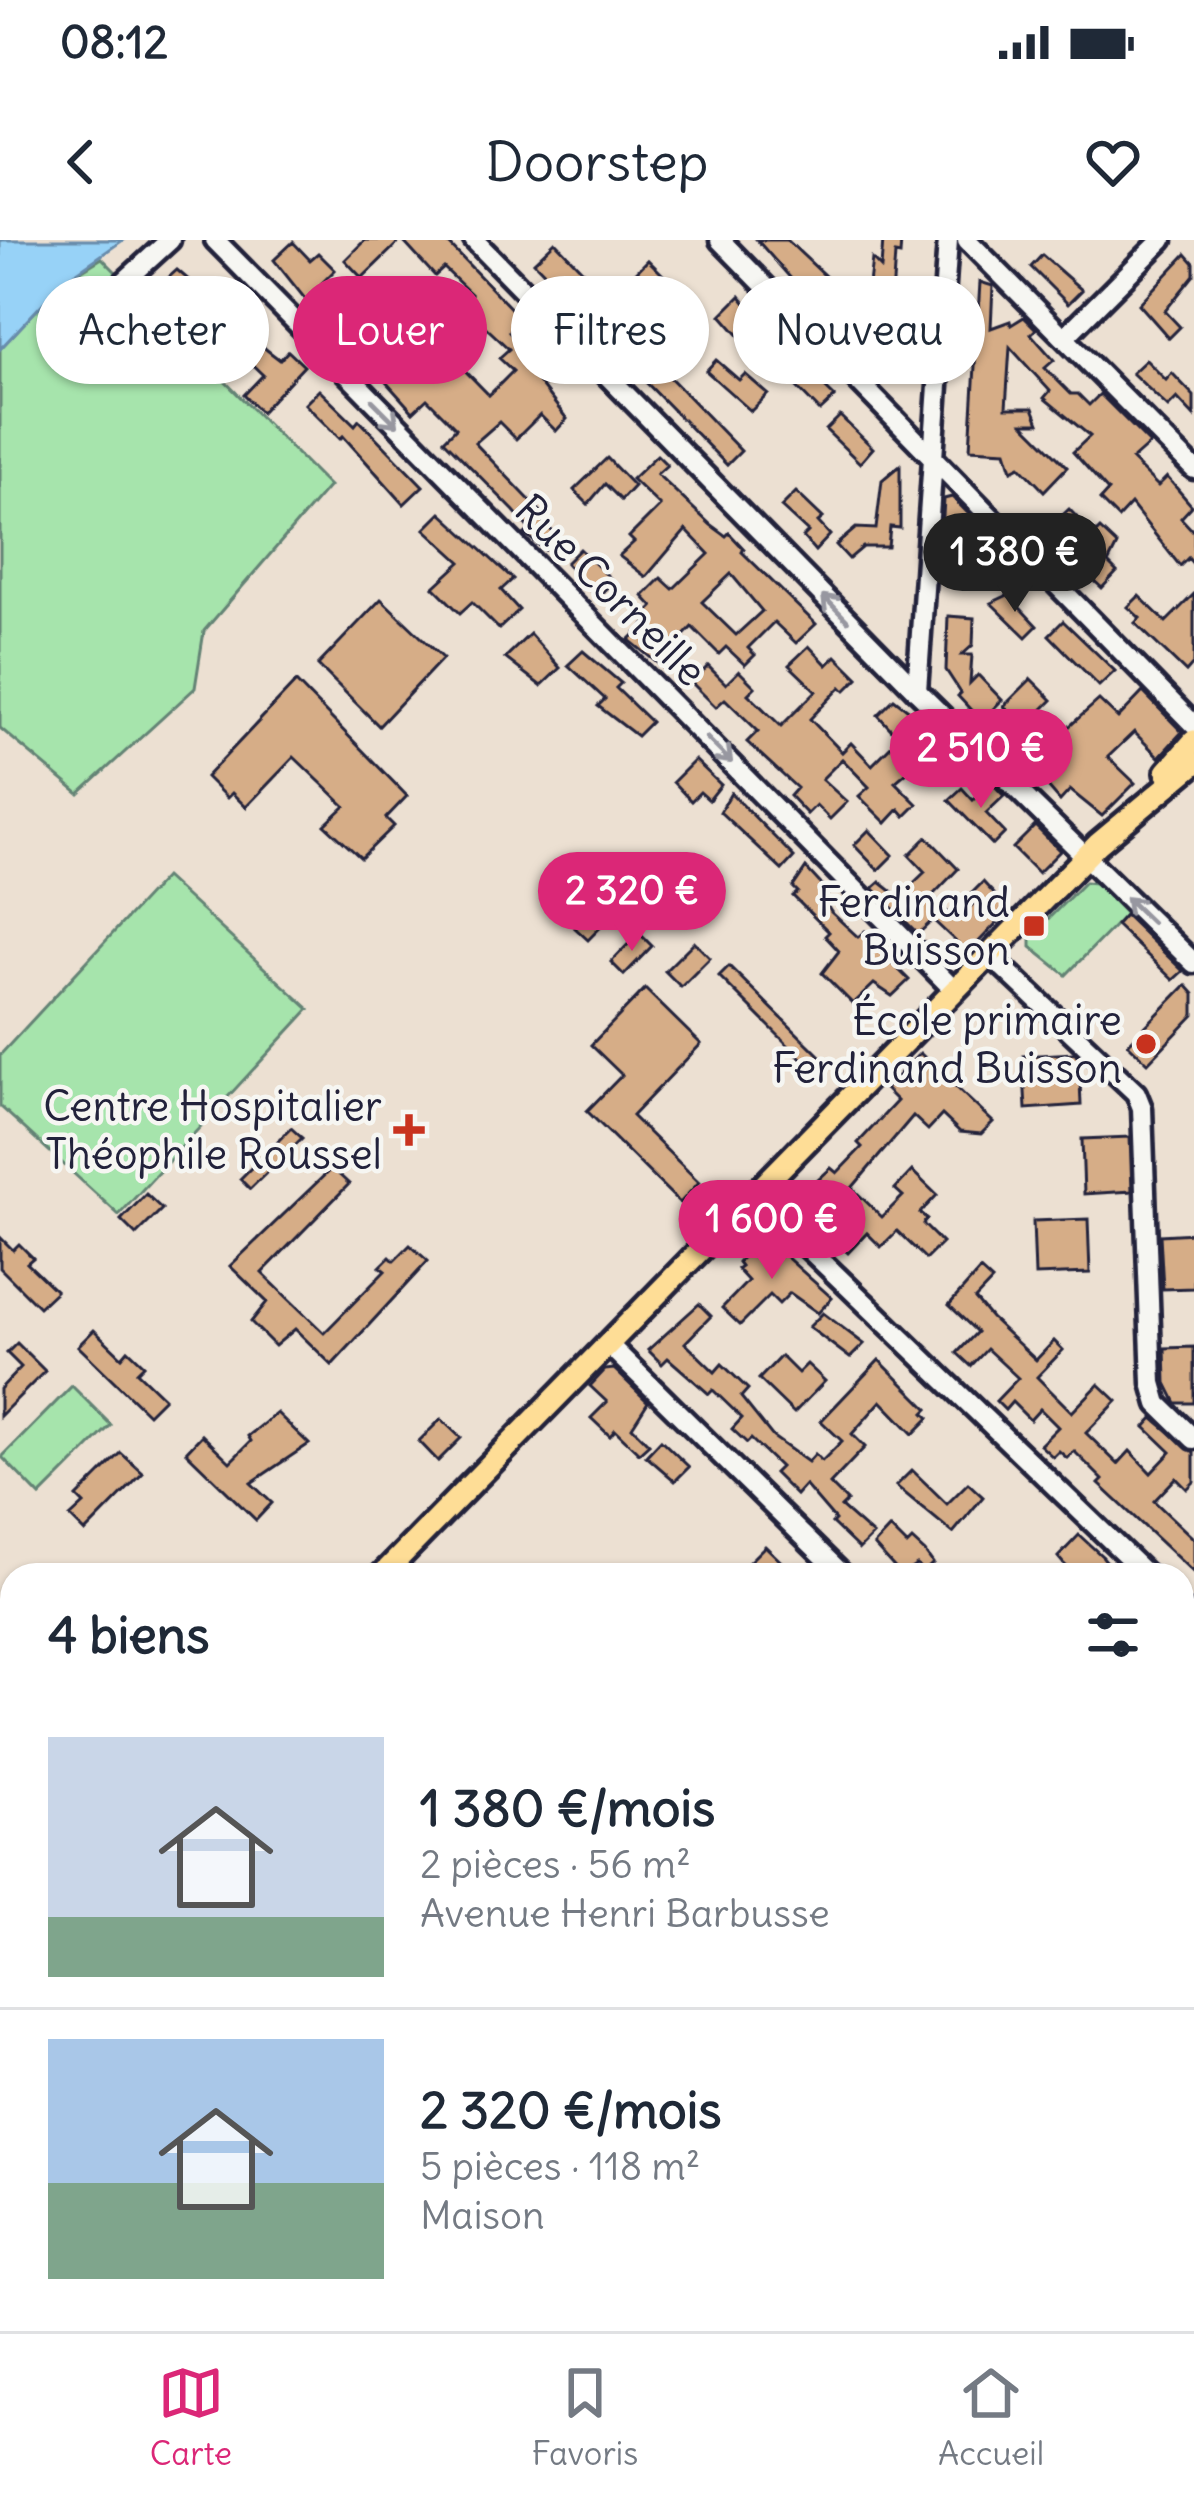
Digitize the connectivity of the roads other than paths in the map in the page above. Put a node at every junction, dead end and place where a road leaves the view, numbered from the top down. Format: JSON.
{"nodes":[{"id":1,"x":170,"y":240,"type":"edge"},
{"id":2,"x":214,"y":240,"type":"edge"},
{"id":3,"x":474,"y":240,"type":"edge"},
{"id":4,"x":720,"y":240,"type":"edge"},
{"id":5,"x":948,"y":240,"type":"edge"},
{"id":6,"x":968,"y":240,"type":"edge"},
{"id":7,"x":1162,"y":240,"type":"edge"},
{"id":8,"x":130,"y":276,"type":"edge"},
{"id":9,"x":1067,"y":335,"type":"junction"},
{"id":10,"x":932,"y":456,"type":"junction"},
{"id":11,"x":1194,"y":469,"type":"edge"},
{"id":12,"x":917,"y":691,"type":"junction"},
{"id":13,"x":1194,"y":725,"type":"edge"},
{"id":14,"x":1194,"y":741,"type":"edge"},
{"id":15,"x":1194,"y":764,"type":"edge"},
{"id":16,"x":1126,"y":818,"type":"junction"},
{"id":17,"x":1086,"y":857,"type":"junction"},
{"id":18,"x":991,"y":956,"type":"junction"},
{"id":19,"x":1194,"y":963,"type":"edge"},
{"id":20,"x":955,"y":991,"type":"junction"},
{"id":21,"x":754,"y":1196,"type":"junction"},
{"id":22,"x":609,"y":1345,"type":"junction"},
{"id":23,"x":1194,"y":1439,"type":"edge"},
{"id":24,"x":394,"y":1563,"type":"edge"},
{"id":25,"x":831,"y":1563,"type":"edge"},
{"id":26,"x":1135,"y":1563,"type":"edge"}],
"edges":[{"from":1,"to":8,"type":"street"},
{"from":2,"to":20,"type":"street","name":"Rue Corneille","one_way":true},
{"from":12,"to":3,"type":"street","one_way":true},
{"from":4,"to":10,"type":"street"},
{"from":5,"to":10,"type":"street"},
{"from":6,"to":9,"type":"street"},
{"from":7,"to":9,"type":"street"},
{"from":9,"to":11,"type":"street"},
{"from":10,"to":12,"type":"street"},
{"from":10,"to":13,"type":"street"},
{"from":12,"to":17,"type":"street"},
{"from":14,"to":16,"type":"main road"},
{"from":15,"to":16,"type":"main road"},
{"from":16,"to":17,"type":"main road"},
{"from":17,"to":18,"type":"main road"},
{"from":19,"to":17,"type":"street","one_way":true},
{"from":18,"to":20,"type":"main road"},
{"from":18,"to":23,"type":"street"},
{"from":20,"to":21,"type":"main road"},
{"from":21,"to":22,"type":"main road"},
{"from":21,"to":26,"type":"street"},
{"from":22,"to":24,"type":"main road"},
{"from":22,"to":25,"type":"street"}]}
